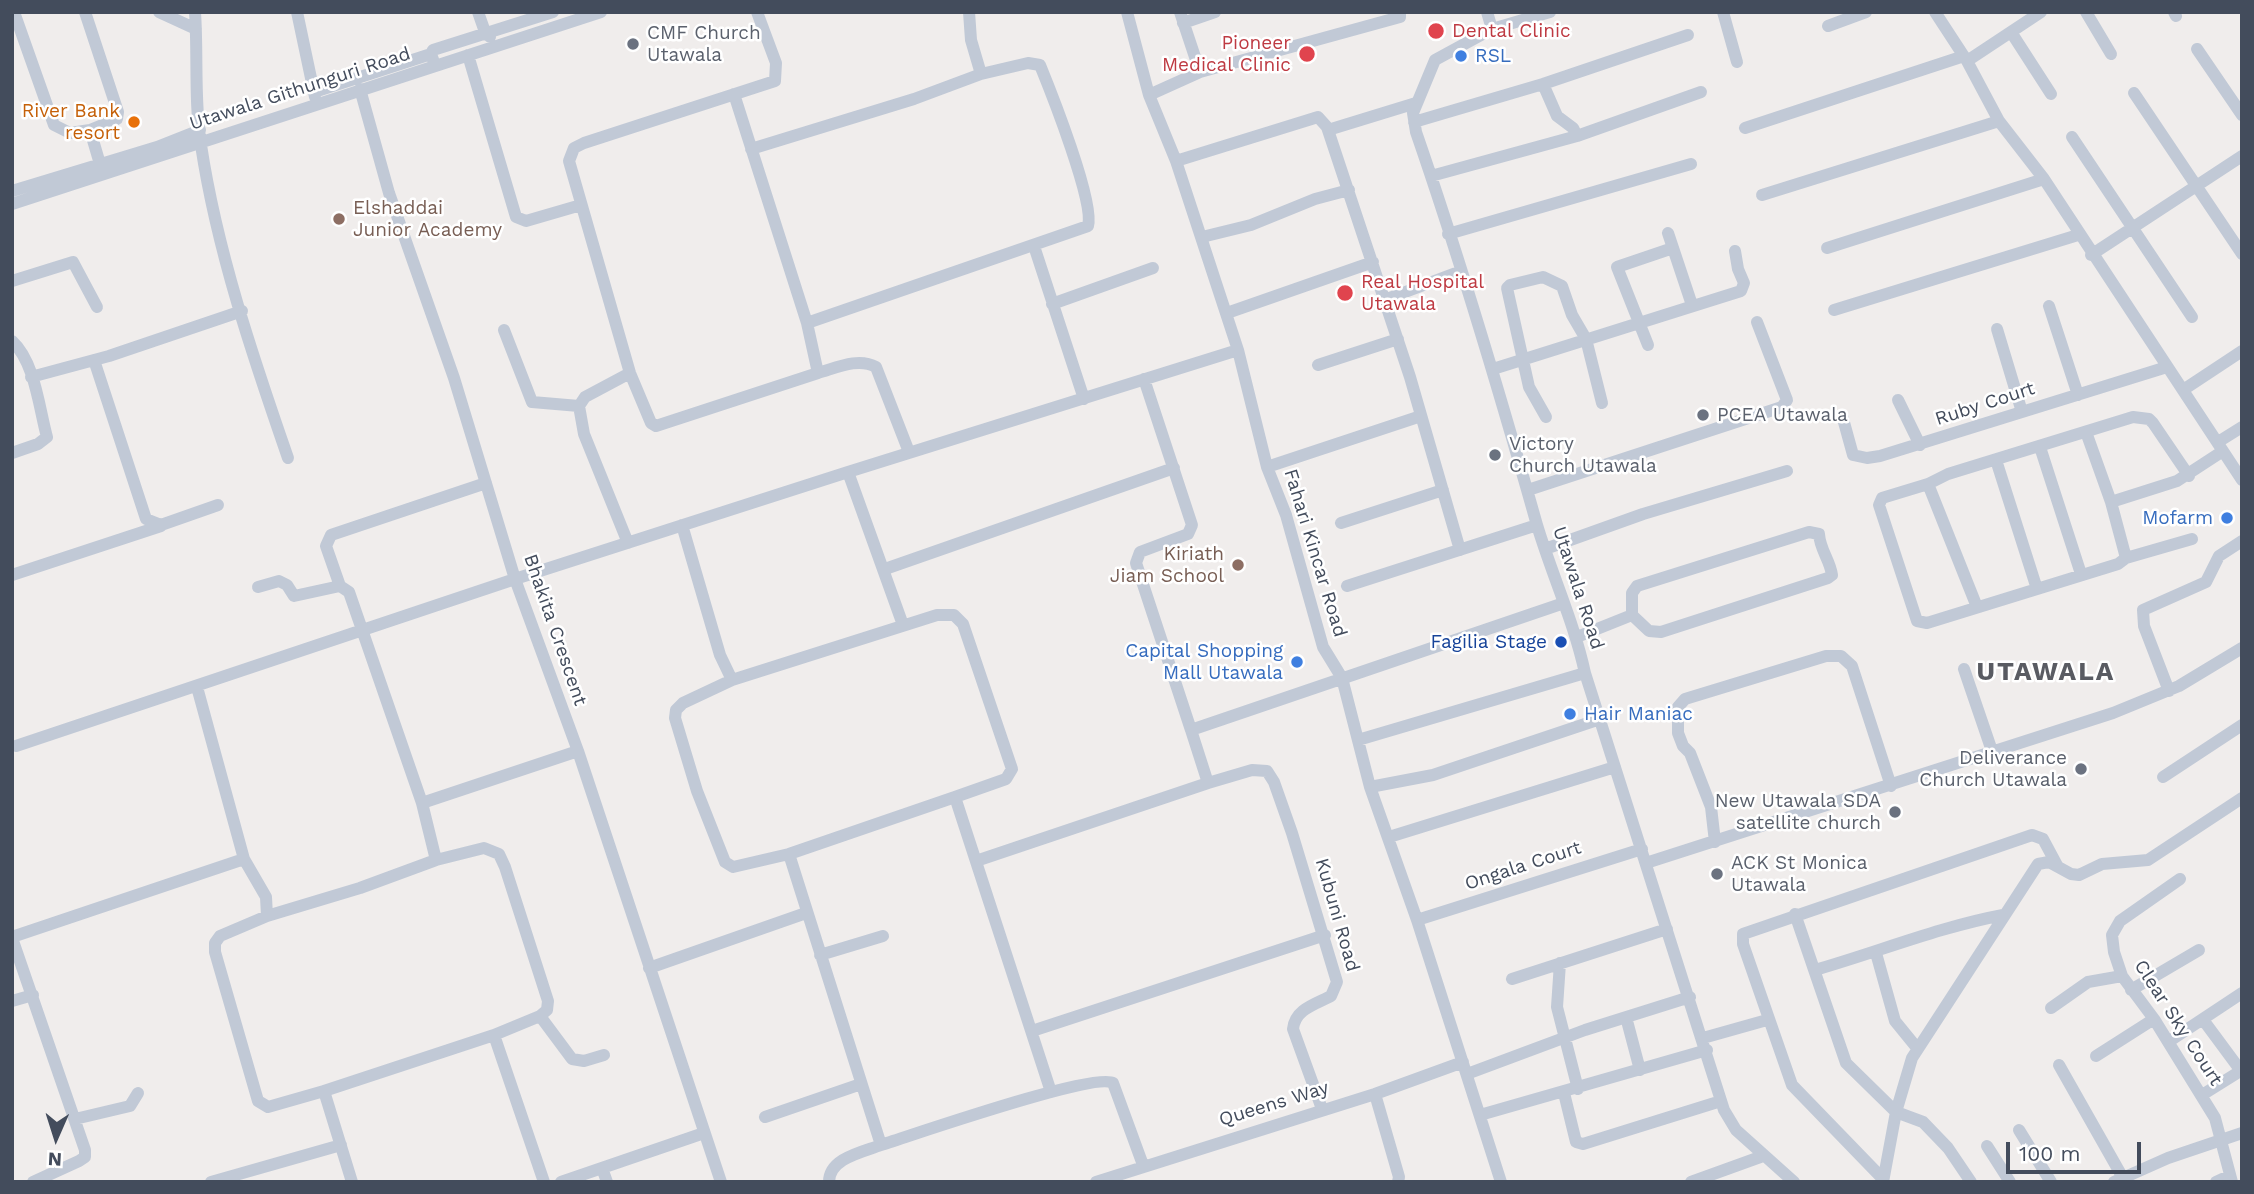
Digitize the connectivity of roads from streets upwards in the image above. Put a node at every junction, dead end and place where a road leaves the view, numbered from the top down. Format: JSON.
{"nodes":[{"id":1,"x":13,"y":12,"type":"edge"},
{"id":2,"x":85,"y":12,"type":"edge"},
{"id":3,"x":159,"y":12,"type":"edge"},
{"id":4,"x":195,"y":12,"type":"edge"},
{"id":5,"x":297,"y":12,"type":"edge"},
{"id":6,"x":478,"y":12,"type":"edge"},
{"id":7,"x":601,"y":12,"type":"edge"},
{"id":8,"x":757,"y":12,"type":"edge"},
{"id":9,"x":970,"y":12,"type":"edge"},
{"id":10,"x":1127,"y":12,"type":"edge"},
{"id":11,"x":1215,"y":12,"type":"edge"},
{"id":12,"x":1400,"y":12,"type":"edge"},
{"id":13,"x":1487,"y":12,"type":"edge"},
{"id":14,"x":1550,"y":12,"type":"edge"},
{"id":15,"x":1723,"y":12,"type":"edge"},
{"id":16,"x":1866,"y":12,"type":"edge"},
{"id":17,"x":1935,"y":12,"type":"edge"},
{"id":18,"x":2041,"y":12,"type":"edge"},
{"id":19,"x":2086,"y":12,"type":"edge"},
{"id":20,"x":548,"y":14,"type":"edge"},
{"id":21,"x":1181,"y":18,"type":"edge"},
{"id":22,"x":1828,"y":26,"type":"dead end"},
{"id":23,"x":196,"y":29,"type":"junction"},
{"id":24,"x":547,"y":29,"type":"junction"},
{"id":25,"x":1492,"y":29,"type":"junction"},
{"id":26,"x":485,"y":32,"type":"junction"},
{"id":27,"x":2011,"y":32,"type":"junction"},
{"id":28,"x":1688,"y":35,"type":"dead end"},
{"id":29,"x":497,"y":46,"type":"junction"},
{"id":30,"x":2197,"y":49,"type":"dead end"},
{"id":31,"x":2111,"y":54,"type":"dead end"},
{"id":32,"x":468,"y":55,"type":"junction"},
{"id":33,"x":1965,"y":59,"type":"junction"},
{"id":34,"x":433,"y":60,"type":"junction"},
{"id":35,"x":1737,"y":62,"type":"dead end"},
{"id":36,"x":1200,"y":72,"type":"junction"},
{"id":37,"x":981,"y":74,"type":"junction"},
{"id":38,"x":1543,"y":84,"type":"junction"},
{"id":39,"x":360,"y":89,"type":"junction"},
{"id":40,"x":1701,"y":92,"type":"dead end"},
{"id":41,"x":2134,"y":93,"type":"dead end"},
{"id":42,"x":734,"y":94,"type":"junction"},
{"id":43,"x":2051,"y":94,"type":"dead end"},
{"id":44,"x":1149,"y":95,"type":"junction"},
{"id":45,"x":315,"y":98,"type":"junction"},
{"id":46,"x":1416,"y":103,"type":"junction"},
{"id":47,"x":2242,"y":116,"type":"edge"},
{"id":48,"x":1999,"y":121,"type":"junction"},
{"id":49,"x":1414,"y":122,"type":"junction"},
{"id":50,"x":1745,"y":128,"type":"dead end"},
{"id":51,"x":90,"y":130,"type":"junction"},
{"id":52,"x":1328,"y":130,"type":"junction"},
{"id":53,"x":200,"y":136,"type":"junction"},
{"id":54,"x":1577,"y":136,"type":"junction"},
{"id":55,"x":2072,"y":137,"type":"dead end"},
{"id":56,"x":751,"y":149,"type":"junction"},
{"id":57,"x":2242,"y":156,"type":"edge"},
{"id":58,"x":1176,"y":161,"type":"junction"},
{"id":59,"x":100,"y":164,"type":"junction"},
{"id":60,"x":1691,"y":164,"type":"dead end"},
{"id":61,"x":1431,"y":176,"type":"junction"},
{"id":62,"x":2044,"y":180,"type":"junction"},
{"id":63,"x":2197,"y":186,"type":"junction"},
{"id":64,"x":1349,"y":190,"type":"junction"},
{"id":65,"x":1762,"y":195,"type":"dead end"},
{"id":66,"x":13,"y":198,"type":"edge"},
{"id":67,"x":581,"y":205,"type":"junction"},
{"id":68,"x":2131,"y":229,"type":"junction"},
{"id":69,"x":1668,"y":233,"type":"dead end"},
{"id":70,"x":1448,"y":234,"type":"junction"},
{"id":71,"x":2078,"y":235,"type":"junction"},
{"id":72,"x":1202,"y":237,"type":"junction"},
{"id":73,"x":1034,"y":246,"type":"junction"},
{"id":74,"x":1673,"y":248,"type":"junction"},
{"id":75,"x":1827,"y":248,"type":"dead end"},
{"id":76,"x":1735,"y":251,"type":"dead end"},
{"id":77,"x":2242,"y":254,"type":"edge"},
{"id":78,"x":2091,"y":255,"type":"junction"},
{"id":79,"x":1373,"y":262,"type":"junction"},
{"id":80,"x":1153,"y":268,"type":"dead end"},
{"id":81,"x":1461,"y":271,"type":"junction"},
{"id":82,"x":12,"y":281,"type":"edge"},
{"id":83,"x":1384,"y":300,"type":"junction"},
{"id":84,"x":1052,"y":304,"type":"junction"},
{"id":85,"x":1692,"y":305,"type":"junction"},
{"id":86,"x":2049,"y":306,"type":"dead end"},
{"id":87,"x":97,"y":307,"type":"dead end"},
{"id":88,"x":1834,"y":310,"type":"dead end"},
{"id":89,"x":242,"y":311,"type":"junction"},
{"id":90,"x":1227,"y":313,"type":"junction"},
{"id":91,"x":2192,"y":317,"type":"dead end"},
{"id":92,"x":1757,"y":321,"type":"dead end"},
{"id":93,"x":1640,"y":322,"type":"junction"},
{"id":94,"x":807,"y":323,"type":"junction"},
{"id":95,"x":1997,"y":329,"type":"dead end"},
{"id":96,"x":504,"y":330,"type":"dead end"},
{"id":97,"x":1398,"y":339,"type":"junction"},
{"id":98,"x":1586,"y":339,"type":"junction"},
{"id":99,"x":12,"y":341,"type":"edge"},
{"id":100,"x":1648,"y":345,"type":"dead end"},
{"id":101,"x":1238,"y":351,"type":"junction"},
{"id":102,"x":2242,"y":351,"type":"edge"},
{"id":103,"x":1524,"y":357,"type":"junction"},
{"id":104,"x":94,"y":360,"type":"junction"},
{"id":105,"x":1318,"y":365,"type":"dead end"},
{"id":106,"x":2167,"y":367,"type":"junction"},
{"id":107,"x":1493,"y":369,"type":"junction"},
{"id":108,"x":631,"y":373,"type":"junction"},
{"id":109,"x":818,"y":373,"type":"junction"},
{"id":110,"x":31,"y":377,"type":"junction"},
{"id":111,"x":1144,"y":379,"type":"junction"},
{"id":112,"x":2183,"y":390,"type":"junction"},
{"id":113,"x":2078,"y":395,"type":"junction"},
{"id":114,"x":1084,"y":399,"type":"junction"},
{"id":115,"x":1898,"y":400,"type":"dead end"},
{"id":116,"x":1602,"y":403,"type":"dead end"},
{"id":117,"x":579,"y":406,"type":"junction"},
{"id":118,"x":2022,"y":412,"type":"junction"},
{"id":119,"x":1842,"y":415,"type":"dead end"},
{"id":120,"x":1421,"y":416,"type":"junction"},
{"id":121,"x":1546,"y":417,"type":"dead end"},
{"id":122,"x":2242,"y":427,"type":"edge"},
{"id":123,"x":2086,"y":432,"type":"junction"},
{"id":124,"x":1920,"y":445,"type":"junction"},
{"id":125,"x":2221,"y":446,"type":"junction"},
{"id":126,"x":2040,"y":447,"type":"junction"},
{"id":127,"x":909,"y":452,"type":"junction"},
{"id":128,"x":12,"y":453,"type":"edge"},
{"id":129,"x":288,"y":458,"type":"dead end"},
{"id":130,"x":1996,"y":460,"type":"junction"},
{"id":131,"x":1267,"y":467,"type":"junction"},
{"id":132,"x":1174,"y":468,"type":"junction"},
{"id":133,"x":1787,"y":471,"type":"dead end"},
{"id":134,"x":848,"y":472,"type":"junction"},
{"id":135,"x":2189,"y":476,"type":"junction"},
{"id":136,"x":2242,"y":480,"type":"edge"},
{"id":137,"x":486,"y":483,"type":"junction"},
{"id":138,"x":1928,"y":484,"type":"junction"},
{"id":139,"x":1443,"y":490,"type":"junction"},
{"id":140,"x":1528,"y":490,"type":"junction"},
{"id":141,"x":2111,"y":502,"type":"junction"},
{"id":142,"x":218,"y":505,"type":"dead end"},
{"id":143,"x":175,"y":522,"type":"junction"},
{"id":144,"x":1341,"y":523,"type":"dead end"},
{"id":145,"x":682,"y":526,"type":"junction"},
{"id":146,"x":1537,"y":526,"type":"junction"},
{"id":147,"x":2192,"y":539,"type":"dead end"},
{"id":148,"x":2242,"y":541,"type":"edge"},
{"id":149,"x":628,"y":543,"type":"junction"},
{"id":150,"x":1545,"y":549,"type":"junction"},
{"id":151,"x":1460,"y":550,"type":"junction"},
{"id":152,"x":2126,"y":558,"type":"junction"},
{"id":153,"x":886,"y":569,"type":"junction"},
{"id":154,"x":2081,"y":574,"type":"junction"},
{"id":155,"x":12,"y":575,"type":"edge"},
{"id":156,"x":515,"y":579,"type":"junction"},
{"id":157,"x":340,"y":586,"type":"junction"},
{"id":158,"x":1347,"y":586,"type":"dead end"},
{"id":159,"x":258,"y":587,"type":"dead end"},
{"id":160,"x":2037,"y":589,"type":"junction"},
{"id":161,"x":1564,"y":604,"type":"junction"},
{"id":162,"x":1977,"y":607,"type":"junction"},
{"id":163,"x":1632,"y":615,"type":"junction"},
{"id":164,"x":903,"y":625,"type":"junction"},
{"id":165,"x":363,"y":632,"type":"junction"},
{"id":166,"x":1577,"y":637,"type":"junction"},
{"id":167,"x":2242,"y":648,"type":"edge"},
{"id":168,"x":1964,"y":669,"type":"dead end"},
{"id":169,"x":1585,"y":673,"type":"junction"},
{"id":170,"x":1342,"y":678,"type":"junction"},
{"id":171,"x":732,"y":681,"type":"junction"},
{"id":172,"x":197,"y":687,"type":"junction"},
{"id":173,"x":2169,"y":691,"type":"junction"},
{"id":174,"x":1600,"y":719,"type":"junction"},
{"id":175,"x":2242,"y":725,"type":"edge"},
{"id":176,"x":1191,"y":730,"type":"junction"},
{"id":177,"x":1358,"y":740,"type":"junction"},
{"id":178,"x":16,"y":746,"type":"dead end"},
{"id":179,"x":578,"y":751,"type":"junction"},
{"id":180,"x":1992,"y":751,"type":"junction"},
{"id":181,"x":1615,"y":768,"type":"junction"},
{"id":182,"x":2163,"y":777,"type":"dead end"},
{"id":183,"x":1208,"y":783,"type":"junction"},
{"id":184,"x":1891,"y":786,"type":"junction"},
{"id":185,"x":1370,"y":787,"type":"junction"},
{"id":186,"x":955,"y":797,"type":"junction"},
{"id":187,"x":2242,"y":797,"type":"edge"},
{"id":188,"x":422,"y":803,"type":"junction"},
{"id":189,"x":1389,"y":837,"type":"junction"},
{"id":190,"x":1714,"y":842,"type":"junction"},
{"id":191,"x":1642,"y":849,"type":"junction"},
{"id":192,"x":789,"y":854,"type":"junction"},
{"id":193,"x":244,"y":859,"type":"junction"},
{"id":194,"x":436,"y":860,"type":"junction"},
{"id":195,"x":976,"y":861,"type":"junction"},
{"id":196,"x":1647,"y":863,"type":"junction"},
{"id":197,"x":2058,"y":867,"type":"junction"},
{"id":198,"x":2180,"y":879,"type":"dead end"},
{"id":199,"x":806,"y":913,"type":"junction"},
{"id":200,"x":1794,"y":914,"type":"junction"},
{"id":201,"x":2003,"y":915,"type":"junction"},
{"id":202,"x":267,"y":916,"type":"junction"},
{"id":203,"x":1417,"y":920,"type":"junction"},
{"id":204,"x":1667,"y":929,"type":"junction"},
{"id":205,"x":1325,"y":935,"type":"junction"},
{"id":206,"x":883,"y":936,"type":"dead end"},
{"id":207,"x":12,"y":937,"type":"edge"},
{"id":208,"x":2199,"y":950,"type":"dead end"},
{"id":209,"x":1876,"y":953,"type":"junction"},
{"id":210,"x":820,"y":956,"type":"junction"},
{"id":211,"x":1560,"y":963,"type":"junction"},
{"id":212,"x":649,"y":968,"type":"junction"},
{"id":213,"x":1815,"y":970,"type":"junction"},
{"id":214,"x":2122,"y":976,"type":"junction"},
{"id":215,"x":1512,"y":979,"type":"dead end"},
{"id":216,"x":2131,"y":990,"type":"junction"},
{"id":217,"x":2242,"y":993,"type":"edge"},
{"id":218,"x":33,"y":995,"type":"junction"},
{"id":219,"x":1690,"y":997,"type":"junction"},
{"id":220,"x":12,"y":1002,"type":"edge"},
{"id":221,"x":2051,"y":1008,"type":"dead end"},
{"id":222,"x":540,"y":1016,"type":"junction"},
{"id":223,"x":1626,"y":1017,"type":"junction"},
{"id":224,"x":2154,"y":1019,"type":"junction"},
{"id":225,"x":1767,"y":1020,"type":"junction"},
{"id":226,"x":2204,"y":1021,"type":"junction"},
{"id":227,"x":1032,"y":1031,"type":"junction"},
{"id":228,"x":494,"y":1035,"type":"junction"},
{"id":229,"x":1565,"y":1037,"type":"junction"},
{"id":230,"x":2168,"y":1042,"type":"junction"},
{"id":231,"x":1705,"y":1044,"type":"junction"},
{"id":232,"x":1917,"y":1048,"type":"junction"},
{"id":233,"x":604,"y":1055,"type":"dead end"},
{"id":234,"x":2096,"y":1056,"type":"dead end"},
{"id":235,"x":2059,"y":1065,"type":"dead end"},
{"id":236,"x":1465,"y":1068,"type":"junction"},
{"id":237,"x":1640,"y":1070,"type":"junction"},
{"id":238,"x":2241,"y":1071,"type":"edge"},
{"id":239,"x":861,"y":1084,"type":"junction"},
{"id":240,"x":1578,"y":1089,"type":"junction"},
{"id":241,"x":324,"y":1091,"type":"junction"},
{"id":242,"x":1051,"y":1091,"type":"junction"},
{"id":243,"x":138,"y":1093,"type":"dead end"},
{"id":244,"x":1564,"y":1093,"type":"junction"},
{"id":245,"x":1375,"y":1094,"type":"junction"},
{"id":246,"x":2202,"y":1095,"type":"junction"},
{"id":247,"x":1721,"y":1101,"type":"junction"},
{"id":248,"x":1322,"y":1109,"type":"junction"},
{"id":249,"x":1896,"y":1112,"type":"junction"},
{"id":250,"x":1480,"y":1115,"type":"junction"},
{"id":251,"x":765,"y":1117,"type":"dead end"},
{"id":252,"x":75,"y":1119,"type":"junction"},
{"id":253,"x":2019,"y":1130,"type":"dead end"},
{"id":254,"x":705,"y":1133,"type":"junction"},
{"id":255,"x":2242,"y":1133,"type":"edge"},
{"id":256,"x":2221,"y":1139,"type":"junction"},
{"id":257,"x":341,"y":1145,"type":"junction"},
{"id":258,"x":881,"y":1145,"type":"junction"},
{"id":259,"x":1987,"y":1146,"type":"dead end"},
{"id":260,"x":1763,"y":1156,"type":"junction"},
{"id":261,"x":1143,"y":1165,"type":"junction"},
{"id":262,"x":602,"y":1168,"type":"junction"},
{"id":263,"x":1712,"y":1178,"type":"edge"},
{"id":264,"x":2230,"y":1179,"type":"edge"},
{"id":265,"x":2118,"y":1180,"type":"edge"},
{"id":266,"x":1883,"y":1181,"type":"edge"},
{"id":267,"x":33,"y":1182,"type":"edge"},
{"id":268,"x":211,"y":1182,"type":"edge"},
{"id":269,"x":352,"y":1182,"type":"edge"},
{"id":270,"x":544,"y":1182,"type":"edge"},
{"id":271,"x":561,"y":1182,"type":"edge"},
{"id":272,"x":607,"y":1182,"type":"edge"},
{"id":273,"x":721,"y":1182,"type":"edge"},
{"id":274,"x":829,"y":1182,"type":"edge"},
{"id":275,"x":1096,"y":1182,"type":"edge"},
{"id":276,"x":1398,"y":1182,"type":"edge"},
{"id":277,"x":1502,"y":1182,"type":"edge"},
{"id":278,"x":1691,"y":1182,"type":"edge"},
{"id":279,"x":1794,"y":1182,"type":"edge"},
{"id":280,"x":1971,"y":1182,"type":"edge"},
{"id":281,"x":2010,"y":1182,"type":"edge"},
{"id":282,"x":2051,"y":1182,"type":"edge"},
{"id":283,"x":2216,"y":1182,"type":"edge"}],
"edges":[{"from":1,"to":51,"type":"street"},
{"from":2,"to":51,"type":"street"},
{"from":3,"to":23,"type":"street"},
{"from":4,"to":23,"type":"street"},
{"from":5,"to":45,"type":"street"},
{"from":6,"to":26,"type":"street"},
{"from":7,"to":24,"type":"street","name":"Utawala Githunguri Road"},
{"from":8,"to":42,"type":"street"},
{"from":9,"to":37,"type":"street"},
{"from":10,"to":44,"type":"street","name":"Fahari Kincar Road"},
{"from":11,"to":21,"type":"street"},
{"from":12,"to":36,"type":"street"},
{"from":13,"to":25,"type":"street"},
{"from":14,"to":25,"type":"street","name":"Utawala Road"},
{"from":15,"to":35,"type":"street"},
{"from":16,"to":22,"type":"street"},
{"from":17,"to":33,"type":"street"},
{"from":18,"to":27,"type":"street"},
{"from":19,"to":31,"type":"street"},
{"from":20,"to":24,"type":"street"},
{"from":20,"to":26,"type":"street"},
{"from":21,"to":36,"type":"street"},
{"from":23,"to":53,"type":"street"},
{"from":24,"to":29,"type":"street","name":"Utawala Githunguri Road"},
{"from":25,"to":46,"type":"street","name":"Utawala Road"},
{"from":26,"to":29,"type":"street"},
{"from":26,"to":34,"type":"street"},
{"from":27,"to":33,"type":"street"},
{"from":27,"to":43,"type":"street"},
{"from":28,"to":38,"type":"street"},
{"from":29,"to":32,"type":"street","name":"Utawala Githunguri Road"},
{"from":30,"to":47,"type":"street"},
{"from":32,"to":34,"type":"street","name":"Utawala Githunguri Road"},
{"from":32,"to":67,"type":"street"},
{"from":33,"to":48,"type":"street"},
{"from":33,"to":50,"type":"street"},
{"from":34,"to":39,"type":"street","name":"Utawala Githunguri Road"},
{"from":34,"to":45,"type":"street"},
{"from":36,"to":44,"type":"street"},
{"from":37,"to":56,"type":"street"},
{"from":37,"to":73,"type":"street"},
{"from":38,"to":49,"type":"street"},
{"from":38,"to":54,"type":"street"},
{"from":39,"to":45,"type":"street","name":"Utawala Githunguri Road"},
{"from":39,"to":137,"type":"street","name":"Bhakita Crescent"},
{"from":40,"to":54,"type":"street"},
{"from":41,"to":63,"type":"street"},
{"from":42,"to":56,"type":"street"},
{"from":42,"to":67,"type":"street"},
{"from":44,"to":58,"type":"street","name":"Fahari Kincar Road"},
{"from":45,"to":53,"type":"street","name":"Utawala Githunguri Road"},
{"from":46,"to":49,"type":"street","name":"Utawala Road"},
{"from":46,"to":52,"type":"street"},
{"from":48,"to":62,"type":"street"},
{"from":48,"to":65,"type":"street"},
{"from":49,"to":61,"type":"street","name":"Utawala Road"},
{"from":51,"to":59,"type":"street"},
{"from":52,"to":58,"type":"street"},
{"from":52,"to":64,"type":"street"},
{"from":53,"to":59,"type":"street"},
{"from":53,"to":66,"type":"street","name":"Utawala Githunguri Road"},
{"from":53,"to":89,"type":"street"},
{"from":54,"to":61,"type":"street"},
{"from":55,"to":68,"type":"street"},
{"from":56,"to":94,"type":"street"},
{"from":57,"to":63,"type":"street"},
{"from":58,"to":72,"type":"street","name":"Fahari Kincar Road"},
{"from":59,"to":66,"type":"street"},
{"from":60,"to":70,"type":"street"},
{"from":61,"to":70,"type":"street","name":"Utawala Road"},
{"from":62,"to":71,"type":"street"},
{"from":62,"to":75,"type":"street"},
{"from":63,"to":68,"type":"street"},
{"from":63,"to":77,"type":"street"},
{"from":64,"to":72,"type":"street"},
{"from":64,"to":79,"type":"street"},
{"from":67,"to":108,"type":"street"},
{"from":68,"to":78,"type":"street"},
{"from":68,"to":91,"type":"street"},
{"from":69,"to":74,"type":"street"},
{"from":70,"to":81,"type":"street","name":"Utawala Road"},
{"from":71,"to":78,"type":"street"},
{"from":71,"to":88,"type":"street"},
{"from":72,"to":90,"type":"street","name":"Fahari Kincar Road"},
{"from":73,"to":84,"type":"street"},
{"from":73,"to":94,"type":"street"},
{"from":74,"to":85,"type":"street"},
{"from":74,"to":93,"type":"street"},
{"from":76,"to":85,"type":"street"},
{"from":78,"to":106,"type":"street"},
{"from":79,"to":83,"type":"street"},
{"from":79,"to":90,"type":"street"},
{"from":80,"to":84,"type":"street"},
{"from":81,"to":83,"type":"street"},
{"from":81,"to":107,"type":"street","name":"Utawala Road"},
{"from":82,"to":87,"type":"street"},
{"from":83,"to":97,"type":"street"},
{"from":84,"to":114,"type":"street"},
{"from":85,"to":93,"type":"street"},
{"from":86,"to":113,"type":"street"},
{"from":89,"to":104,"type":"street"},
{"from":89,"to":129,"type":"street"},
{"from":90,"to":101,"type":"street","name":"Fahari Kincar Road"},
{"from":92,"to":140,"type":"street"},
{"from":93,"to":98,"type":"street"},
{"from":93,"to":100,"type":"street"},
{"from":94,"to":109,"type":"street"},
{"from":95,"to":118,"type":"street"},
{"from":96,"to":117,"type":"street"},
{"from":97,"to":105,"type":"street"},
{"from":97,"to":120,"type":"street"},
{"from":98,"to":103,"type":"street"},
{"from":98,"to":103,"type":"street"},
{"from":98,"to":116,"type":"street"},
{"from":99,"to":110,"type":"street"},
{"from":101,"to":111,"type":"street"},
{"from":101,"to":131,"type":"street","name":"Fahari Kincar Road"},
{"from":102,"to":112,"type":"street"},
{"from":103,"to":107,"type":"street"},
{"from":103,"to":121,"type":"street"},
{"from":104,"to":110,"type":"street"},
{"from":104,"to":143,"type":"street"},
{"from":106,"to":112,"type":"street"},
{"from":106,"to":113,"type":"street","name":"Ruby Court"},
{"from":107,"to":140,"type":"street","name":"Utawala Road"},
{"from":108,"to":109,"type":"street"},
{"from":108,"to":117,"type":"street"},
{"from":109,"to":127,"type":"street"},
{"from":110,"to":128,"type":"street"},
{"from":111,"to":114,"type":"street"},
{"from":111,"to":132,"type":"street"},
{"from":112,"to":125,"type":"street"},
{"from":113,"to":118,"type":"street","name":"Ruby Court"},
{"from":114,"to":127,"type":"street"},
{"from":115,"to":124,"type":"street"},
{"from":117,"to":149,"type":"street"},
{"from":118,"to":124,"type":"street","name":"Ruby Court"},
{"from":119,"to":124,"type":"street","name":"Ruby Court"},
{"from":120,"to":131,"type":"street"},
{"from":120,"to":139,"type":"street"},
{"from":122,"to":125,"type":"street"},
{"from":123,"to":126,"type":"street"},
{"from":123,"to":135,"type":"street"},
{"from":123,"to":141,"type":"street"},
{"from":125,"to":135,"type":"street"},
{"from":125,"to":136,"type":"street"},
{"from":126,"to":130,"type":"street"},
{"from":126,"to":154,"type":"street"},
{"from":127,"to":134,"type":"street"},
{"from":130,"to":138,"type":"street"},
{"from":130,"to":160,"type":"street"},
{"from":131,"to":170,"type":"street","name":"Fahari Kincar Road"},
{"from":132,"to":153,"type":"street"},
{"from":132,"to":176,"type":"street"},
{"from":133,"to":150,"type":"street"},
{"from":134,"to":145,"type":"street"},
{"from":134,"to":153,"type":"street"},
{"from":135,"to":141,"type":"street"},
{"from":137,"to":156,"type":"street","name":"Bhakita Crescent"},
{"from":137,"to":157,"type":"street"},
{"from":138,"to":162,"type":"street"},
{"from":138,"to":162,"type":"street"},
{"from":139,"to":144,"type":"street"},
{"from":139,"to":151,"type":"street"},
{"from":140,"to":146,"type":"street","name":"Utawala Road"},
{"from":141,"to":152,"type":"street"},
{"from":142,"to":143,"type":"street"},
{"from":143,"to":155,"type":"street"},
{"from":145,"to":149,"type":"street"},
{"from":145,"to":171,"type":"street"},
{"from":146,"to":150,"type":"street","name":"Utawala Road"},
{"from":146,"to":151,"type":"street"},
{"from":147,"to":152,"type":"street"},
{"from":148,"to":173,"type":"street"},
{"from":149,"to":156,"type":"street"},
{"from":150,"to":161,"type":"street","name":"Utawala Road"},
{"from":151,"to":158,"type":"street"},
{"from":152,"to":154,"type":"street"},
{"from":153,"to":164,"type":"street"},
{"from":154,"to":160,"type":"street"},
{"from":156,"to":165,"type":"street"},
{"from":156,"to":179,"type":"street","name":"Bhakita Crescent"},
{"from":157,"to":159,"type":"street"},
{"from":157,"to":165,"type":"street"},
{"from":160,"to":162,"type":"street"},
{"from":161,"to":166,"type":"street","name":"Utawala Road"},
{"from":161,"to":170,"type":"street"},
{"from":163,"to":163,"type":"street"},
{"from":163,"to":166,"type":"street"},
{"from":164,"to":171,"type":"street"},
{"from":164,"to":186,"type":"street"},
{"from":165,"to":172,"type":"street"},
{"from":165,"to":188,"type":"street"},
{"from":166,"to":169,"type":"street","name":"Utawala Road"},
{"from":167,"to":173,"type":"street"},
{"from":168,"to":180,"type":"street"},
{"from":169,"to":174,"type":"street","name":"Utawala Road"},
{"from":169,"to":177,"type":"street"},
{"from":170,"to":176,"type":"street"},
{"from":170,"to":177,"type":"street","name":"Fahari Kincar Road"},
{"from":171,"to":192,"type":"street"},
{"from":172,"to":178,"type":"street"},
{"from":172,"to":193,"type":"street"},
{"from":173,"to":180,"type":"street"},
{"from":174,"to":181,"type":"street","name":"Utawala Road"},
{"from":174,"to":185,"type":"street"},
{"from":175,"to":182,"type":"street"},
{"from":176,"to":183,"type":"street"},
{"from":177,"to":185,"type":"street","name":"Fahari Kincar Road"},
{"from":179,"to":188,"type":"street"},
{"from":179,"to":212,"type":"street","name":"Bhakita Crescent"},
{"from":180,"to":184,"type":"street"},
{"from":181,"to":189,"type":"street"},
{"from":181,"to":191,"type":"street","name":"Utawala Road"},
{"from":183,"to":195,"type":"street"},
{"from":183,"to":205,"type":"street","name":"Kubuni Road"},
{"from":184,"to":190,"type":"street"},
{"from":184,"to":190,"type":"street"},
{"from":185,"to":189,"type":"street","name":"Fahari Kincar Road"},
{"from":186,"to":192,"type":"street"},
{"from":186,"to":195,"type":"street"},
{"from":187,"to":197,"type":"street"},
{"from":188,"to":194,"type":"street"},
{"from":189,"to":203,"type":"street","name":"Fahari Kincar Road"},
{"from":190,"to":196,"type":"street"},
{"from":191,"to":196,"type":"street","name":"Utawala Road"},
{"from":191,"to":203,"type":"street","name":"Ongala Court"},
{"from":192,"to":199,"type":"street"},
{"from":193,"to":202,"type":"street"},
{"from":193,"to":207,"type":"street"},
{"from":194,"to":202,"type":"street"},
{"from":194,"to":222,"type":"street"},
{"from":195,"to":227,"type":"street"},
{"from":196,"to":204,"type":"street","name":"Utawala Road"},
{"from":197,"to":200,"type":"street"},
{"from":197,"to":201,"type":"street"},
{"from":198,"to":214,"type":"street","name":"Clear Sky Court"},
{"from":199,"to":210,"type":"street"},
{"from":199,"to":212,"type":"street"},
{"from":200,"to":213,"type":"street"},
{"from":200,"to":225,"type":"street"},
{"from":201,"to":209,"type":"street"},
{"from":201,"to":232,"type":"street"},
{"from":202,"to":241,"type":"street"},
{"from":203,"to":236,"type":"street","name":"Fahari Kincar Road"},
{"from":204,"to":211,"type":"street"},
{"from":204,"to":219,"type":"street","name":"Utawala Road"},
{"from":205,"to":227,"type":"street"},
{"from":205,"to":248,"type":"street","name":"Kubuni Road"},
{"from":206,"to":210,"type":"street"},
{"from":207,"to":218,"type":"street"},
{"from":208,"to":216,"type":"street"},
{"from":209,"to":213,"type":"street"},
{"from":209,"to":232,"type":"street"},
{"from":210,"to":239,"type":"street"},
{"from":211,"to":215,"type":"street"},
{"from":211,"to":229,"type":"street"},
{"from":212,"to":254,"type":"street","name":"Bhakita Crescent"},
{"from":213,"to":249,"type":"street"},
{"from":214,"to":216,"type":"street","name":"Clear Sky Court"},
{"from":214,"to":221,"type":"street"},
{"from":216,"to":224,"type":"street","name":"Clear Sky Court"},
{"from":217,"to":226,"type":"street"},
{"from":218,"to":220,"type":"street"},
{"from":218,"to":252,"type":"street"},
{"from":219,"to":223,"type":"street","name":"Queens Way"},
{"from":219,"to":231,"type":"street","name":"Utawala Road"},
{"from":222,"to":228,"type":"street"},
{"from":222,"to":233,"type":"street"},
{"from":223,"to":229,"type":"street","name":"Queens Way"},
{"from":223,"to":237,"type":"street"},
{"from":224,"to":230,"type":"street","name":"Clear Sky Court"},
{"from":224,"to":234,"type":"street"},
{"from":225,"to":231,"type":"street"},
{"from":225,"to":266,"type":"street"},
{"from":226,"to":230,"type":"street"},
{"from":226,"to":238,"type":"street"},
{"from":227,"to":242,"type":"street"},
{"from":228,"to":241,"type":"street"},
{"from":228,"to":270,"type":"street"},
{"from":229,"to":236,"type":"street","name":"Queens Way"},
{"from":229,"to":240,"type":"street"},
{"from":230,"to":246,"type":"street","name":"Clear Sky Court"},
{"from":231,"to":237,"type":"street"},
{"from":231,"to":247,"type":"street","name":"Utawala Road"},
{"from":232,"to":249,"type":"street"},
{"from":235,"to":265,"type":"street"},
{"from":236,"to":245,"type":"street","name":"Queens Way"},
{"from":236,"to":250,"type":"street","name":"Fahari Kincar Road"},
{"from":237,"to":240,"type":"street"},
{"from":238,"to":246,"type":"street"},
{"from":239,"to":251,"type":"street"},
{"from":239,"to":258,"type":"street"},
{"from":240,"to":244,"type":"street"},
{"from":241,"to":257,"type":"street"},
{"from":242,"to":258,"type":"street"},
{"from":242,"to":261,"type":"street"},
{"from":243,"to":252,"type":"street"},
{"from":244,"to":247,"type":"street"},
{"from":244,"to":250,"type":"street"},
{"from":245,"to":248,"type":"street","name":"Queens Way"},
{"from":245,"to":276,"type":"street"},
{"from":246,"to":256,"type":"street","name":"Clear Sky Court"},
{"from":247,"to":260,"type":"street","name":"Utawala Road"},
{"from":248,"to":261,"type":"street","name":"Queens Way"},
{"from":249,"to":266,"type":"street"},
{"from":249,"to":280,"type":"street"},
{"from":250,"to":277,"type":"street","name":"Fahari Kincar Road"},
{"from":252,"to":267,"type":"street"},
{"from":253,"to":282,"type":"street"},
{"from":254,"to":262,"type":"street"},
{"from":254,"to":273,"type":"street","name":"Bhakita Crescent"},
{"from":255,"to":256,"type":"street"},
{"from":256,"to":264,"type":"street","name":"Clear Sky Court"},
{"from":256,"to":265,"type":"street"},
{"from":257,"to":268,"type":"street"},
{"from":257,"to":269,"type":"street"},
{"from":258,"to":274,"type":"street"},
{"from":259,"to":281,"type":"street"},
{"from":260,"to":263,"type":"street"},
{"from":260,"to":279,"type":"street","name":"Utawala Road"},
{"from":261,"to":275,"type":"street","name":"Queens Way"},
{"from":262,"to":271,"type":"street"},
{"from":262,"to":272,"type":"street"},
{"from":263,"to":278,"type":"street"},
{"from":264,"to":283,"type":"street"}]}
